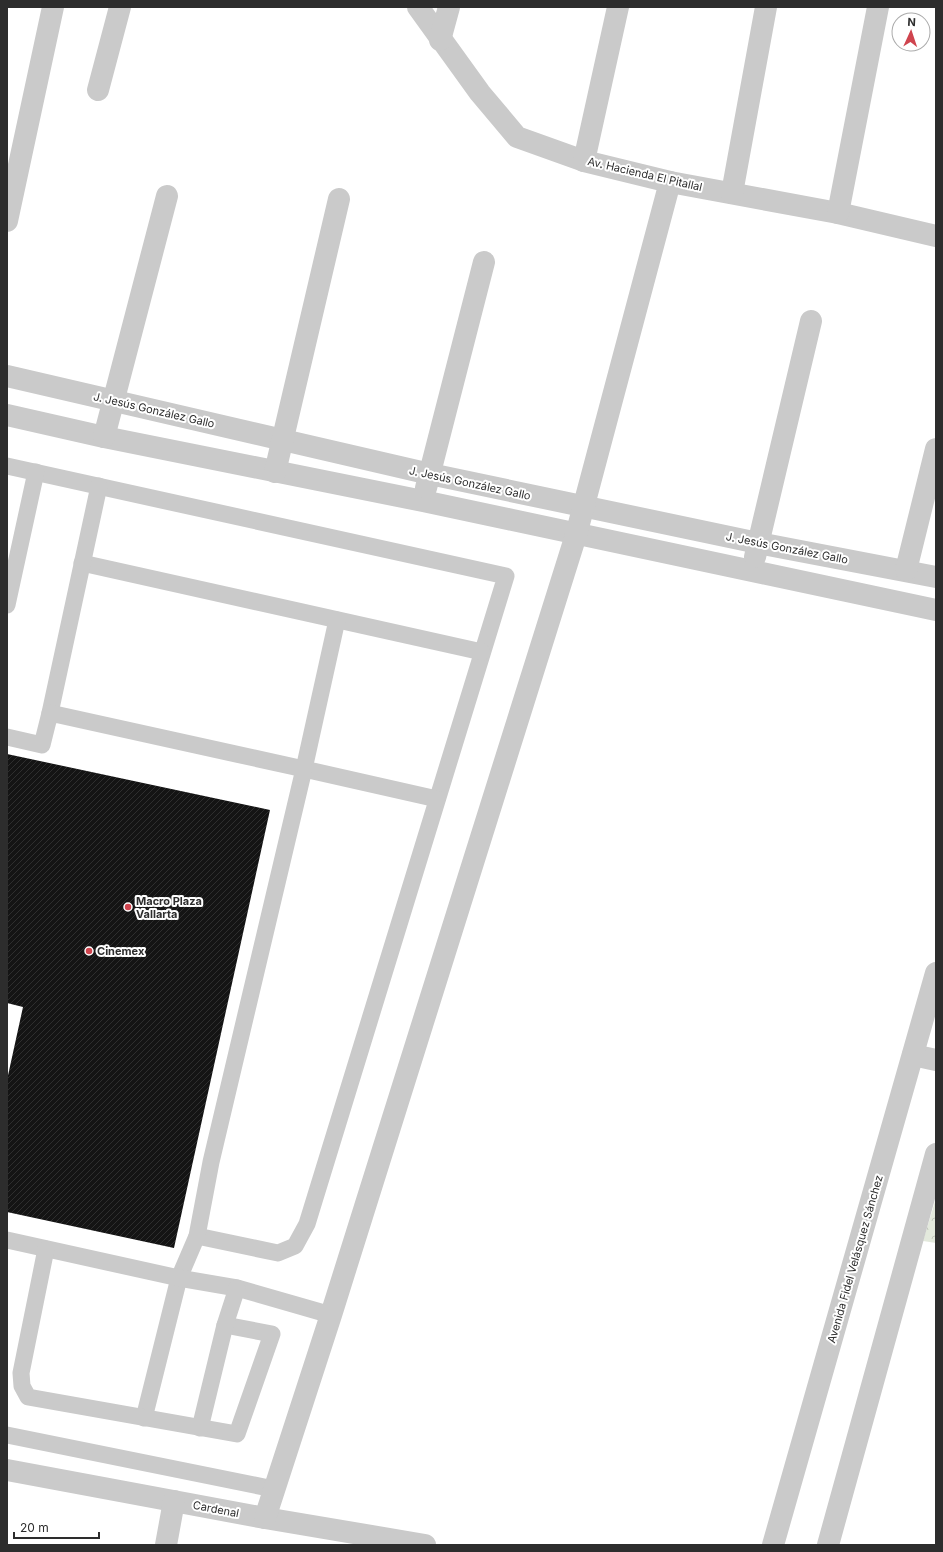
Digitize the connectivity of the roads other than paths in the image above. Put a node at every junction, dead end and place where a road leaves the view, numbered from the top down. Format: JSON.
{"nodes":[{"id":1,"x":53,"y":7,"type":"edge"},
{"id":2,"x":120,"y":7,"type":"edge"},
{"id":3,"x":418,"y":7,"type":"edge"},
{"id":4,"x":449,"y":7,"type":"edge"},
{"id":5,"x":618,"y":7,"type":"edge"},
{"id":6,"x":766,"y":7,"type":"edge"},
{"id":7,"x":878,"y":7,"type":"edge"},
{"id":8,"x":440,"y":40,"type":"junction"},
{"id":9,"x":98,"y":90,"type":"dead end"},
{"id":10,"x":584,"y":161,"type":"junction"},
{"id":11,"x":670,"y":182,"type":"junction"},
{"id":12,"x":732,"y":193,"type":"junction"},
{"id":13,"x":167,"y":196,"type":"dead end"},
{"id":14,"x":339,"y":199,"type":"dead end"},
{"id":15,"x":838,"y":213,"type":"junction"},
{"id":16,"x":7,"y":220,"type":"edge"},
{"id":17,"x":936,"y":236,"type":"edge"},
{"id":18,"x":484,"y":262,"type":"dead end"},
{"id":19,"x":810,"y":322,"type":"dead end"},
{"id":20,"x":7,"y":376,"type":"edge"},
{"id":21,"x":113,"y":401,"type":"junction"},
{"id":22,"x":7,"y":415,"type":"edge"},
{"id":23,"x":104,"y":437,"type":"junction"},
{"id":24,"x":281,"y":440,"type":"junction"},
{"id":25,"x":936,"y":448,"type":"edge"},
{"id":26,"x":7,"y":466,"type":"edge"},
{"id":27,"x":36,"y":472,"type":"junction"},
{"id":28,"x":275,"y":472,"type":"junction"},
{"id":29,"x":430,"y":474,"type":"junction"},
{"id":30,"x":99,"y":486,"type":"junction"},
{"id":31,"x":423,"y":501,"type":"junction"},
{"id":32,"x":584,"y":507,"type":"junction"},
{"id":33,"x":576,"y":535,"type":"junction"},
{"id":34,"x":758,"y":543,"type":"junction"},
{"id":35,"x":82,"y":563,"type":"junction"},
{"id":36,"x":906,"y":570,"type":"junction"},
{"id":37,"x":752,"y":572,"type":"junction"},
{"id":38,"x":936,"y":577,"type":"edge"},
{"id":39,"x":7,"y":605,"type":"edge"},
{"id":40,"x":936,"y":610,"type":"edge"},
{"id":41,"x":338,"y":620,"type":"junction"},
{"id":42,"x":482,"y":652,"type":"junction"},
{"id":43,"x":50,"y":713,"type":"junction"},
{"id":44,"x":7,"y":737,"type":"edge"},
{"id":45,"x":304,"y":769,"type":"junction"},
{"id":46,"x":437,"y":799,"type":"junction"},
{"id":47,"x":936,"y":973,"type":"edge"},
{"id":48,"x":913,"y":1054,"type":"junction"},
{"id":49,"x":936,"y":1060,"type":"edge"},
{"id":50,"x":936,"y":1154,"type":"edge"},
{"id":51,"x":197,"y":1236,"type":"junction"},
{"id":52,"x":7,"y":1240,"type":"edge"},
{"id":53,"x":46,"y":1249,"type":"junction"},
{"id":54,"x":180,"y":1278,"type":"junction"},
{"id":55,"x":237,"y":1288,"type":"junction"},
{"id":56,"x":331,"y":1315,"type":"junction"},
{"id":57,"x":225,"y":1325,"type":"junction"},
{"id":58,"x":144,"y":1418,"type":"junction"},
{"id":59,"x":200,"y":1428,"type":"junction"},
{"id":60,"x":7,"y":1435,"type":"edge"},
{"id":61,"x":7,"y":1470,"type":"edge"},
{"id":62,"x":274,"y":1489,"type":"junction"},
{"id":63,"x":174,"y":1501,"type":"junction"},
{"id":64,"x":265,"y":1518,"type":"junction"},
{"id":65,"x":166,"y":1545,"type":"edge"},
{"id":66,"x":425,"y":1545,"type":"edge"},
{"id":67,"x":773,"y":1545,"type":"edge"},
{"id":68,"x":828,"y":1545,"type":"edge"}],
"edges":[{"from":1,"to":16,"type":"street"},
{"from":2,"to":9,"type":"street"},
{"from":3,"to":8,"type":"street","name":"Av. Hacienda El Pitallal"},
{"from":4,"to":8,"type":"street"},
{"from":5,"to":10,"type":"street"},
{"from":6,"to":12,"type":"street"},
{"from":7,"to":15,"type":"street"},
{"from":8,"to":10,"type":"street","name":"Av. Hacienda El Pitallal"},
{"from":10,"to":11,"type":"street","name":"Av. Hacienda El Pitallal"},
{"from":11,"to":12,"type":"street","name":"Av. Hacienda El Pitallal"},
{"from":11,"to":32,"type":"street"},
{"from":12,"to":15,"type":"street","name":"Av. Hacienda El Pitallal"},
{"from":13,"to":21,"type":"street"},
{"from":14,"to":24,"type":"street"},
{"from":15,"to":17,"type":"street","name":"Av. Hacienda El Pitallal"},
{"from":18,"to":29,"type":"street"},
{"from":19,"to":34,"type":"street"},
{"from":20,"to":21,"type":"street","name":"J. Jesús González Gallo"},
{"from":21,"to":23,"type":"street"},
{"from":21,"to":24,"type":"street","name":"J. Jesús González Gallo"},
{"from":22,"to":23,"type":"street"},
{"from":23,"to":28,"type":"street"},
{"from":24,"to":28,"type":"street"},
{"from":24,"to":29,"type":"street","name":"J. Jesús González Gallo"},
{"from":25,"to":36,"type":"street"},
{"from":26,"to":27,"type":"lane"},
{"from":27,"to":30,"type":"lane"},
{"from":27,"to":39,"type":"lane"},
{"from":28,"to":31,"type":"street"},
{"from":29,"to":31,"type":"street"},
{"from":29,"to":32,"type":"street","name":"J. Jesús González Gallo"},
{"from":30,"to":35,"type":"lane"},
{"from":30,"to":42,"type":"lane"},
{"from":31,"to":33,"type":"street"},
{"from":32,"to":33,"type":"street"},
{"from":32,"to":34,"type":"street","name":"J. Jesús González Gallo"},
{"from":33,"to":37,"type":"street"},
{"from":33,"to":56,"type":"street"},
{"from":34,"to":36,"type":"street","name":"J. Jesús González Gallo"},
{"from":34,"to":37,"type":"street"},
{"from":35,"to":41,"type":"lane"},
{"from":35,"to":43,"type":"lane"},
{"from":36,"to":38,"type":"street","name":"J. Jesús González Gallo"},
{"from":37,"to":40,"type":"street"},
{"from":41,"to":42,"type":"lane"},
{"from":41,"to":45,"type":"lane"},
{"from":42,"to":46,"type":"lane"},
{"from":43,"to":44,"type":"lane"},
{"from":43,"to":45,"type":"lane"},
{"from":45,"to":46,"type":"lane"},
{"from":45,"to":51,"type":"lane"},
{"from":46,"to":51,"type":"lane"},
{"from":47,"to":48,"type":"street","name":"Avenida Fidel Velásquez Sánchez"},
{"from":48,"to":49,"type":"street"},
{"from":48,"to":67,"type":"street","name":"Avenida Fidel Velásquez Sánchez"},
{"from":50,"to":68,"type":"street"},
{"from":51,"to":54,"type":"lane"},
{"from":52,"to":53,"type":"lane"},
{"from":53,"to":54,"type":"lane"},
{"from":53,"to":58,"type":"lane"},
{"from":54,"to":55,"type":"lane"},
{"from":54,"to":58,"type":"lane"},
{"from":55,"to":56,"type":"lane"},
{"from":55,"to":57,"type":"lane"},
{"from":56,"to":62,"type":"street"},
{"from":57,"to":59,"type":"lane"},
{"from":57,"to":59,"type":"lane"},
{"from":58,"to":59,"type":"lane"},
{"from":60,"to":62,"type":"lane"},
{"from":61,"to":63,"type":"street","name":"Cardenal"},
{"from":62,"to":64,"type":"street"},
{"from":63,"to":64,"type":"street","name":"Cardenal"},
{"from":63,"to":65,"type":"street"},
{"from":64,"to":66,"type":"street","name":"Cardenal"}]}
